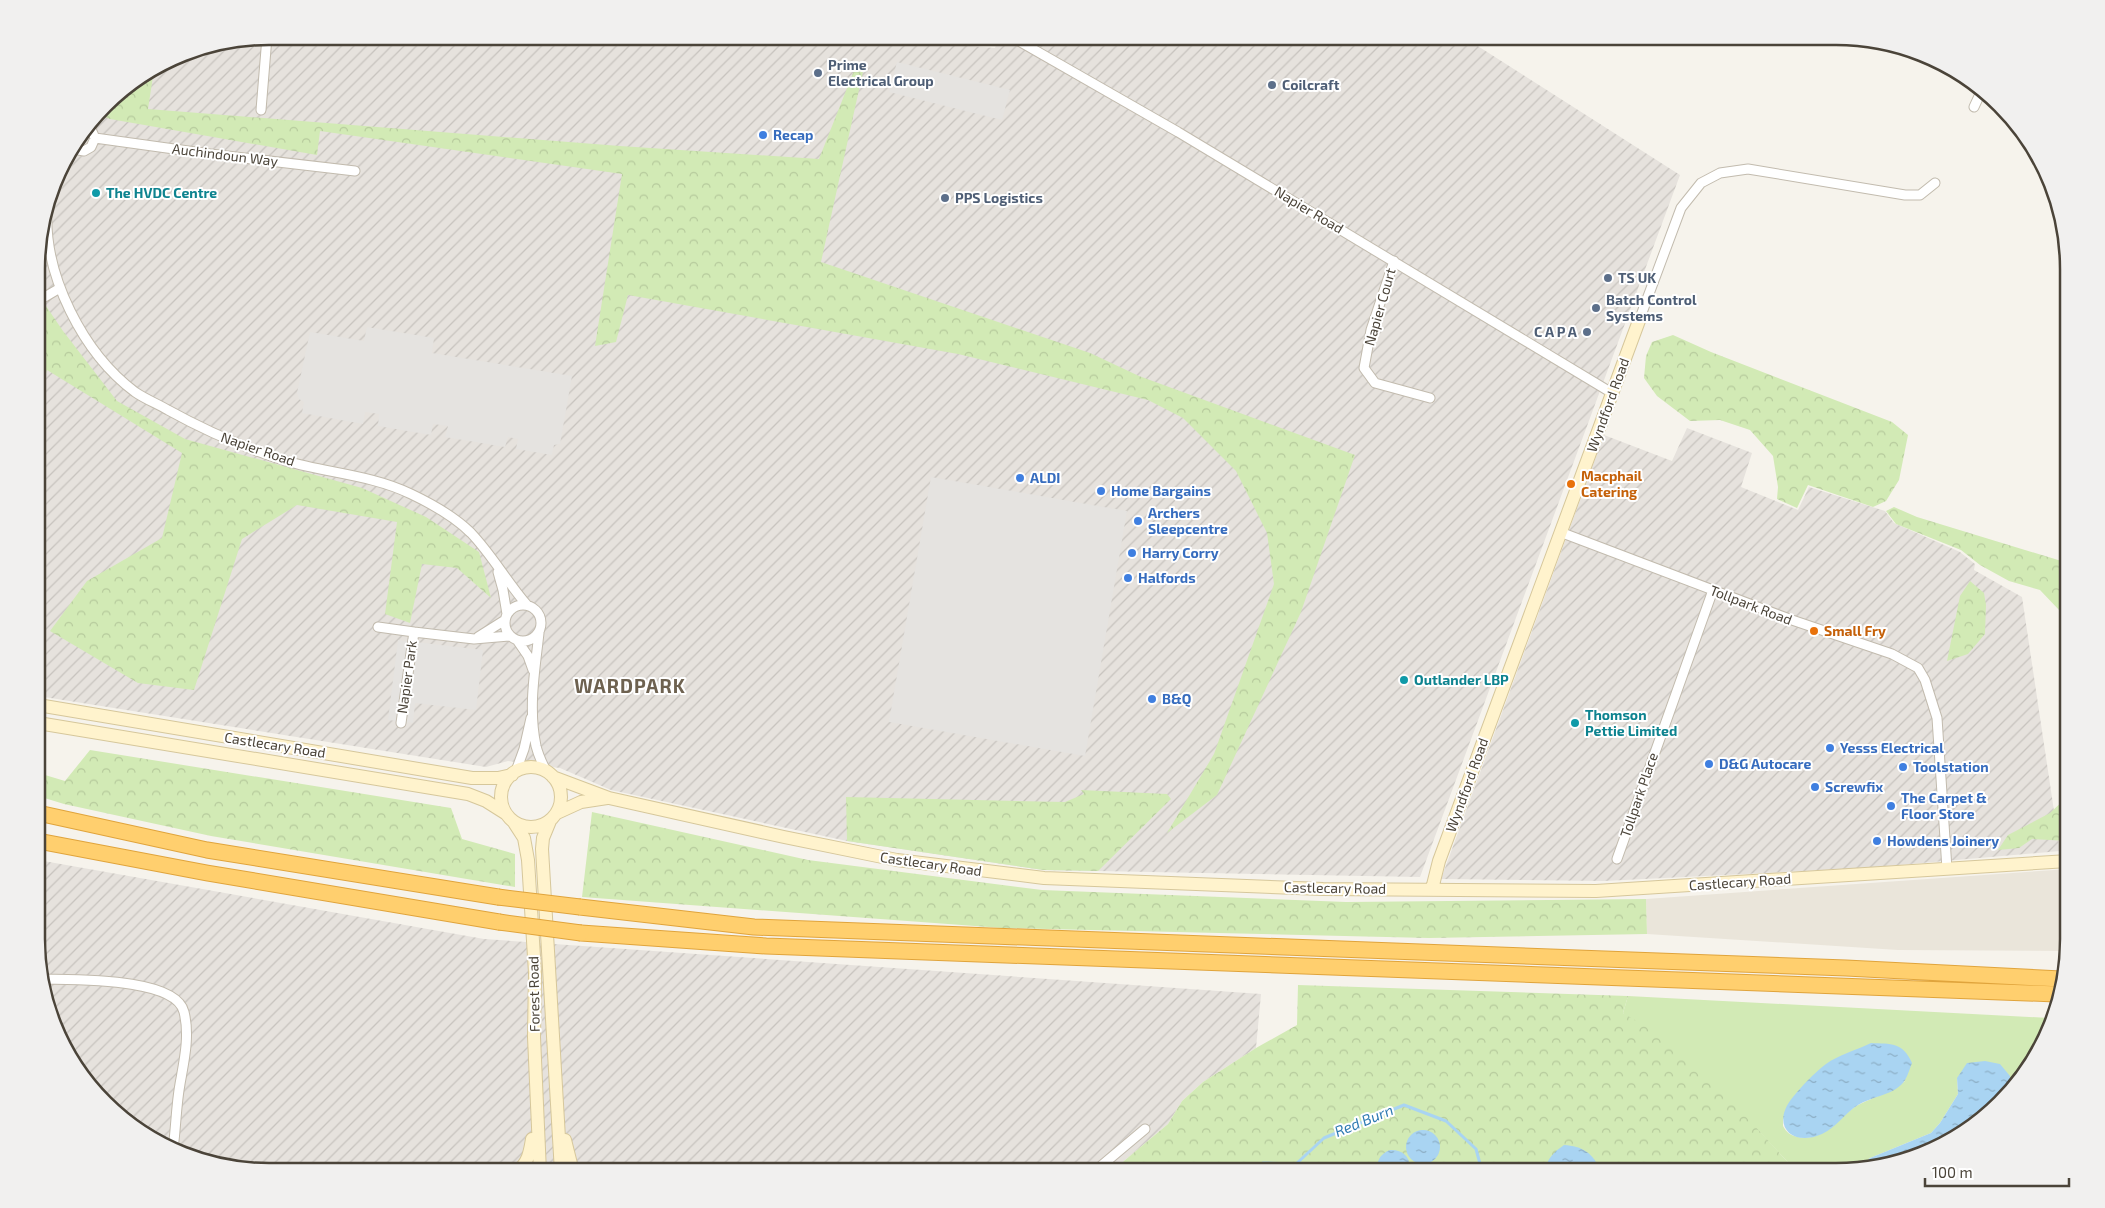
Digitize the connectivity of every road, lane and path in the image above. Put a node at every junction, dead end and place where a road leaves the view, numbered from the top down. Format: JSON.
{"nodes":[{"id":1,"x":266,"y":45,"type":"edge"},
{"id":2,"x":1026,"y":45,"type":"edge"},
{"id":3,"x":1979,"y":96,"type":"edge"},
{"id":4,"x":1974,"y":107,"type":"dead end"},
{"id":5,"x":261,"y":110,"type":"dead end"},
{"id":6,"x":92,"y":131,"type":"edge"},
{"id":7,"x":94,"y":138,"type":"junction"},
{"id":8,"x":78,"y":151,"type":"edge"},
{"id":9,"x":355,"y":171,"type":"dead end"},
{"id":10,"x":1935,"y":183,"type":"dead end"},
{"id":11,"x":48,"y":235,"type":"edge"},
{"id":12,"x":1394,"y":261,"type":"junction"},
{"id":13,"x":60,"y":288,"type":"junction"},
{"id":14,"x":45,"y":297,"type":"edge"},
{"id":15,"x":1640,"y":318,"type":"joint"},
{"id":16,"x":1612,"y":393,"type":"junction"},
{"id":17,"x":1430,"y":398,"type":"dead end"},
{"id":18,"x":1560,"y":532,"type":"junction"},
{"id":19,"x":492,"y":558,"type":"junction"},
{"id":20,"x":1714,"y":590,"type":"junction"},
{"id":21,"x":527,"y":605,"type":"junction"},
{"id":22,"x":506,"y":617,"type":"junction"},
{"id":23,"x":378,"y":627,"type":"dead end"},
{"id":24,"x":414,"y":632,"type":"junction"},
{"id":25,"x":539,"y":633,"type":"junction"},
{"id":26,"x":513,"y":638,"type":"junction"},
{"id":27,"x":474,"y":639,"type":"junction"},
{"id":28,"x":534,"y":672,"type":"junction"},
{"id":29,"x":45,"y":707,"type":"edge"},
{"id":30,"x":533,"y":710,"type":"junction"},
{"id":31,"x":401,"y":723,"type":"dead end"},
{"id":32,"x":45,"y":724,"type":"edge"},
{"id":33,"x":514,"y":773,"type":"junction"},
{"id":34,"x":549,"y":774,"type":"junction"},
{"id":35,"x":609,"y":798,"type":"junction"},
{"id":36,"x":45,"y":815,"type":"edge"},
{"id":37,"x":509,"y":817,"type":"junction"},
{"id":38,"x":553,"y":817,"type":"junction"},
{"id":39,"x":45,"y":842,"type":"edge"},
{"id":40,"x":1616,"y":859,"type":"dead end"},
{"id":41,"x":2060,"y":862,"type":"edge"},
{"id":42,"x":1947,"y":869,"type":"junction"},
{"id":43,"x":1432,"y":889,"type":"junction"},
{"id":44,"x":48,"y":979,"type":"edge"},
{"id":45,"x":2057,"y":979,"type":"edge"},
{"id":46,"x":2053,"y":994,"type":"edge"},
{"id":47,"x":536,"y":1104,"type":"junction"},
{"id":48,"x":557,"y":1106,"type":"junction"},
{"id":49,"x":1145,"y":1129,"type":"dead end"},
{"id":50,"x":175,"y":1142,"type":"edge"},
{"id":51,"x":560,"y":1157,"type":"junction"},
{"id":52,"x":524,"y":1163,"type":"edge"},
{"id":53,"x":539,"y":1163,"type":"edge"},
{"id":54,"x":558,"y":1163,"type":"edge"},
{"id":55,"x":560,"y":1163,"type":"edge"},
{"id":56,"x":571,"y":1163,"type":"edge"},
{"id":57,"x":1105,"y":1163,"type":"edge"}],
"edges":[{"from":1,"to":5,"type":"street"},
{"from":2,"to":12,"type":"street","name":"Napier Road"},
{"from":3,"to":4,"type":"street"},
{"from":6,"to":7,"type":"street"},
{"from":7,"to":8,"type":"street"},
{"from":7,"to":9,"type":"street","name":"Auchindoun Way"},
{"from":10,"to":15,"type":"street","name":"Wyndford Road"},
{"from":11,"to":13,"type":"street","name":"Napier Road"},
{"from":12,"to":16,"type":"street","name":"Napier Road"},
{"from":12,"to":17,"type":"street","name":"Napier Court"},
{"from":13,"to":14,"type":"street"},
{"from":13,"to":19,"type":"street","name":"Napier Road"},
{"from":15,"to":16,"type":"main road","name":"Wyndford Road"},
{"from":16,"to":18,"type":"main road","name":"Wyndford Road"},
{"from":18,"to":20,"type":"street","name":"Tollpark Road"},
{"from":18,"to":43,"type":"main road","name":"Wyndford Road"},
{"from":19,"to":21,"type":"street","name":"Napier Road"},
{"from":19,"to":22,"type":"street","name":"Napier Road"},
{"from":20,"to":40,"type":"street","name":"Tollpark Place"},
{"from":20,"to":42,"type":"street","name":"Tollpark Road"},
{"from":21,"to":22,"type":"street"},
{"from":21,"to":25,"type":"street"},
{"from":22,"to":26,"type":"street"},
{"from":22,"to":27,"type":"street"},
{"from":23,"to":24,"type":"street","name":"Napier Park"},
{"from":24,"to":27,"type":"street","name":"Napier Park"},
{"from":24,"to":31,"type":"street","name":"Napier Park"},
{"from":25,"to":26,"type":"street"},
{"from":25,"to":28,"type":"street"},
{"from":26,"to":27,"type":"street","name":"Napier Park"},
{"from":26,"to":28,"type":"street"},
{"from":28,"to":30,"type":"street"},
{"from":29,"to":33,"type":"main road","name":"Castlecary Road"},
{"from":30,"to":33,"type":"street"},
{"from":30,"to":34,"type":"street"},
{"from":32,"to":37,"type":"main road","name":"Castlecary Road"},
{"from":33,"to":34,"type":"main road"},
{"from":33,"to":37,"type":"main road"},
{"from":34,"to":35,"type":"main road","name":"Castlecary Road"},
{"from":34,"to":38,"type":"main road"},
{"from":35,"to":38,"type":"main road","name":"Castlecary Road"},
{"from":35,"to":43,"type":"main road","name":"Castlecary Road"},
{"from":36,"to":45,"type":"highway","bridge":true},
{"from":37,"to":38,"type":"main road"},
{"from":37,"to":47,"type":"main road","name":"Forest Road"},
{"from":38,"to":48,"type":"main road","name":"Forest Road"},
{"from":39,"to":46,"type":"highway","bridge":true},
{"from":41,"to":42,"type":"main road","name":"Castlecary Road"},
{"from":42,"to":43,"type":"main road","name":"Castlecary Road"},
{"from":44,"to":50,"type":"street"},
{"from":47,"to":52,"type":"main road"},
{"from":47,"to":53,"type":"main road","name":"Forest Road"},
{"from":48,"to":51,"type":"main road","name":"Forest Road"},
{"from":48,"to":56,"type":"main road"},
{"from":49,"to":57,"type":"street"},
{"from":51,"to":54,"type":"main road"},
{"from":51,"to":55,"type":"main road","name":"Forest Road"}]}
